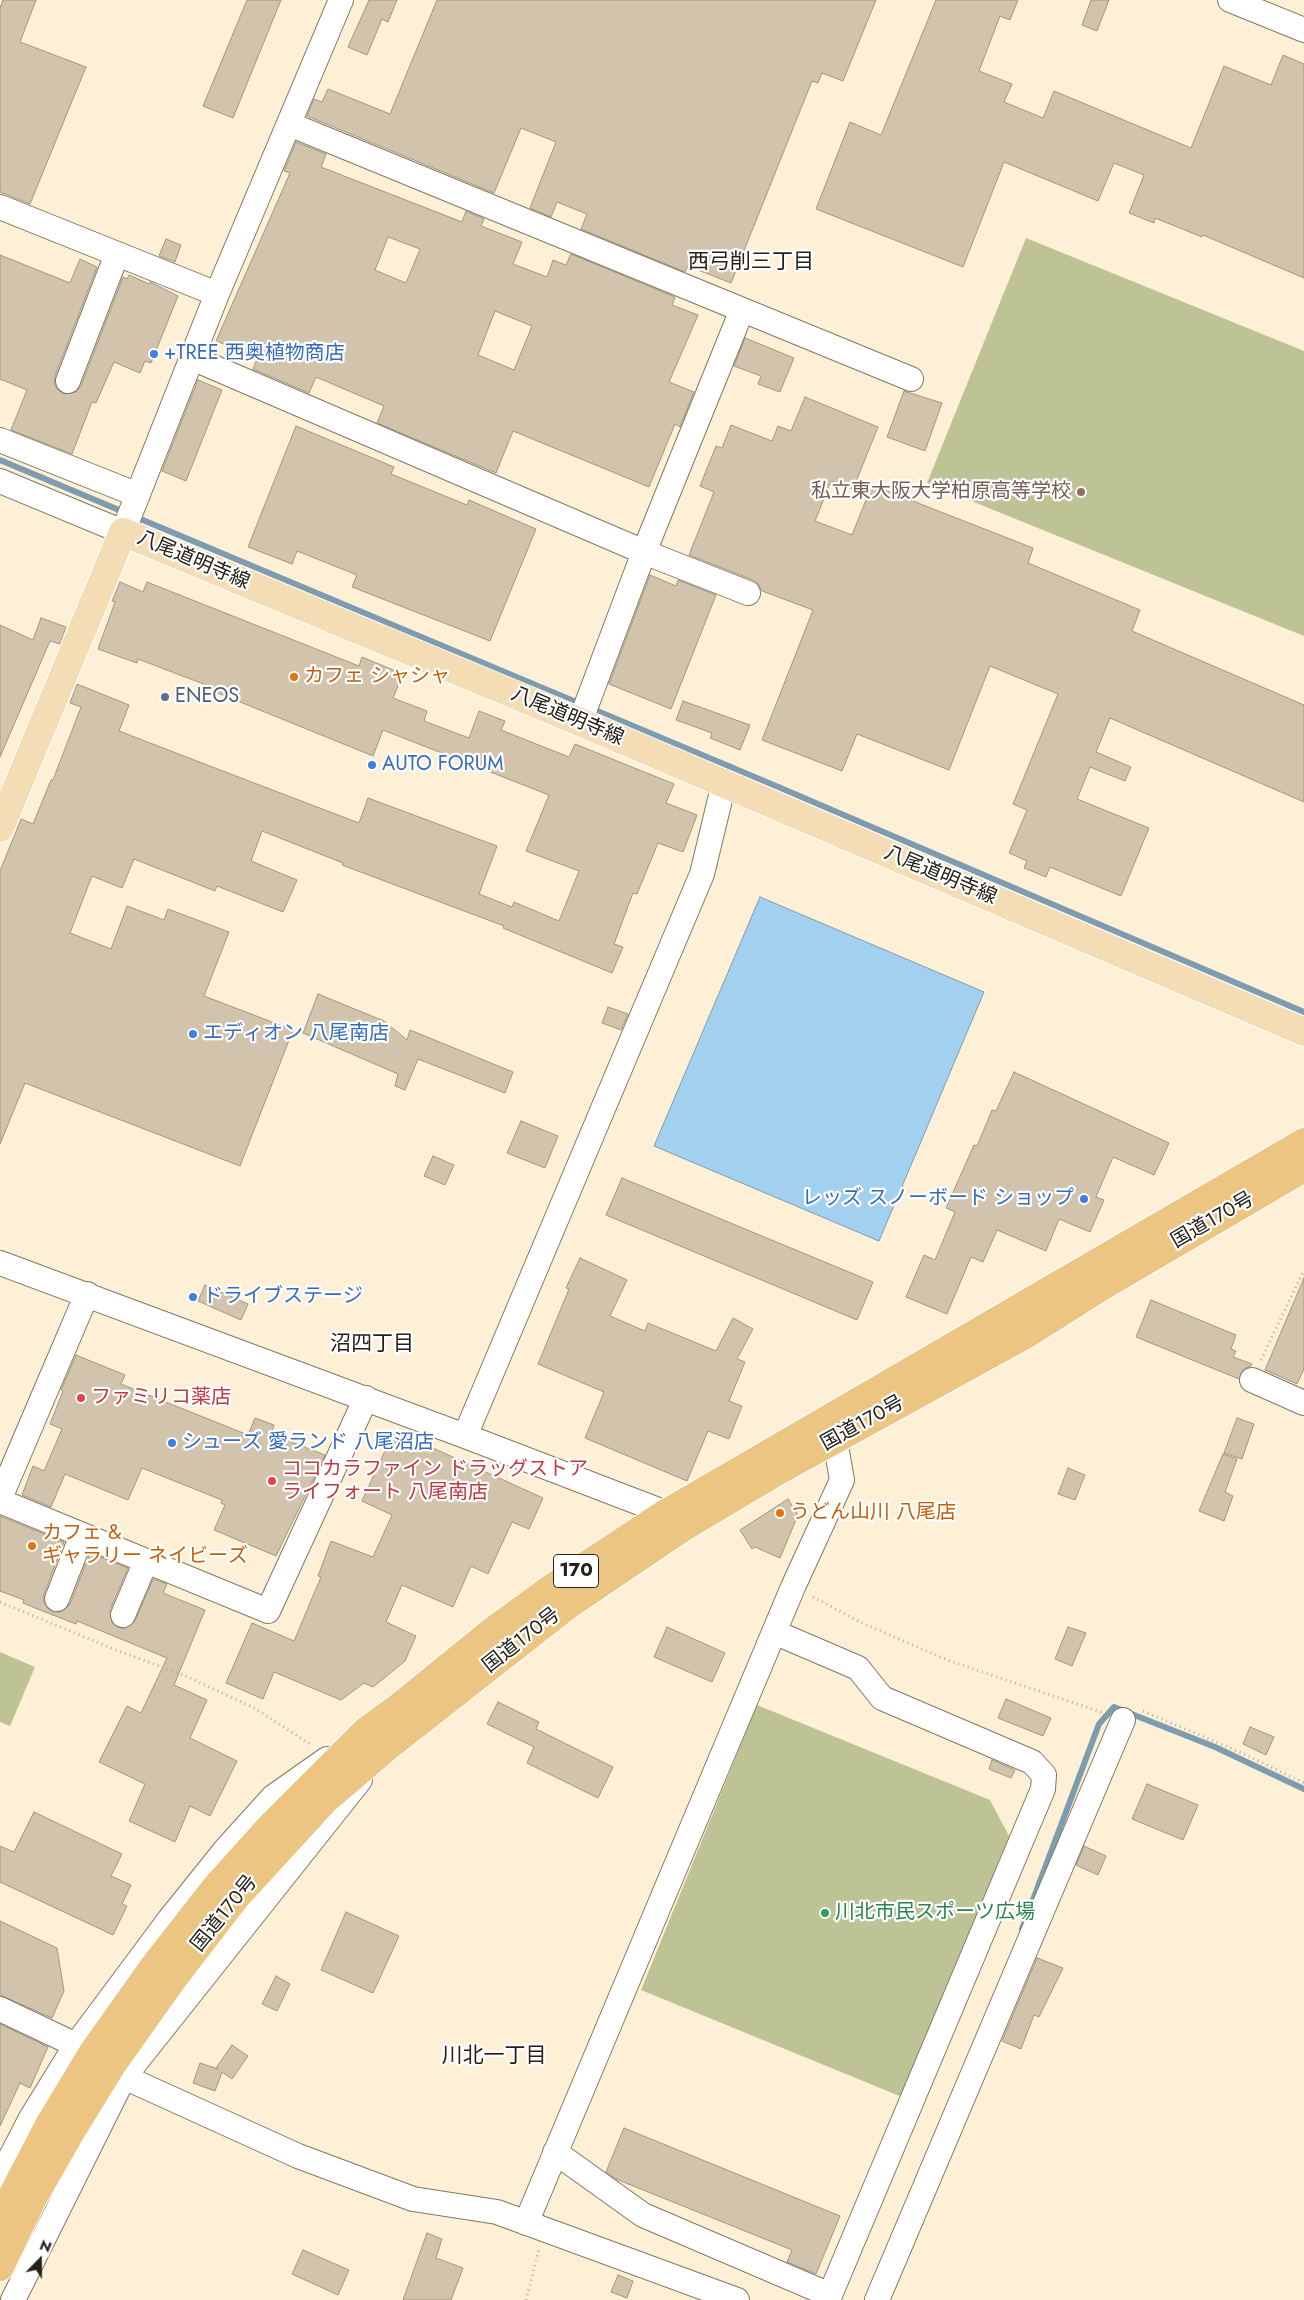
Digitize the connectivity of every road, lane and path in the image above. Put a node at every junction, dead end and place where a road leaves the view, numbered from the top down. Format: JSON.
{"nodes":[{"id":1,"x":341,"y":0,"type":"edge"},
{"id":2,"x":1230,"y":0,"type":"edge"},
{"id":3,"x":1304,"y":30,"type":"edge"},
{"id":4,"x":289,"y":124,"type":"junction"},
{"id":5,"x":0,"y":207,"type":"edge"},
{"id":6,"x":117,"y":254,"type":"junction"},
{"id":7,"x":217,"y":294,"type":"junction"},
{"id":8,"x":742,"y":310,"type":"junction"},
{"id":9,"x":192,"y":358,"type":"junction"},
{"id":10,"x":911,"y":379,"type":"dead end"},
{"id":11,"x":68,"y":381,"type":"dead end"},
{"id":12,"x":0,"y":440,"type":"edge"},
{"id":13,"x":0,"y":481,"type":"edge"},
{"id":14,"x":138,"y":495,"type":"junction"},
{"id":15,"x":123,"y":532,"type":"junction"},
{"id":16,"x":644,"y":552,"type":"junction"},
{"id":17,"x":748,"y":593,"type":"dead end"},
{"id":18,"x":584,"y":710,"type":"junction"},
{"id":19,"x":724,"y":783,"type":"junction"},
{"id":20,"x":0,"y":828,"type":"edge"},
{"id":21,"x":1304,"y":1032,"type":"edge"},
{"id":22,"x":1304,"y":1142,"type":"edge"},
{"id":23,"x":1304,"y":1168,"type":"edge"},
{"id":24,"x":0,"y":1263,"type":"edge"},
{"id":25,"x":1304,"y":1270,"type":"edge"},
{"id":26,"x":87,"y":1294,"type":"junction"},
{"id":27,"x":1252,"y":1380,"type":"joint"},
{"id":28,"x":366,"y":1398,"type":"junction"},
{"id":29,"x":1304,"y":1402,"type":"edge"},
{"id":30,"x":465,"y":1436,"type":"junction"},
{"id":31,"x":835,"y":1440,"type":"junction"},
{"id":32,"x":0,"y":1500,"type":"edge"},
{"id":33,"x":675,"y":1520,"type":"junction"},
{"id":34,"x":82,"y":1535,"type":"junction"},
{"id":35,"x":146,"y":1561,"type":"junction"},
{"id":36,"x":793,"y":1587,"type":"junction"},
{"id":37,"x":56,"y":1599,"type":"dead end"},
{"id":38,"x":0,"y":1602,"type":"edge"},
{"id":39,"x":123,"y":1615,"type":"dead end"},
{"id":40,"x":774,"y":1632,"type":"junction"},
{"id":41,"x":1093,"y":1710,"type":"dead end"},
{"id":42,"x":1131,"y":1714,"type":"joint"},
{"id":43,"x":376,"y":1739,"type":"junction"},
{"id":44,"x":311,"y":1744,"type":"dead end"},
{"id":45,"x":1304,"y":1783,"type":"edge"},
{"id":46,"x":0,"y":2009,"type":"edge"},
{"id":47,"x":76,"y":2045,"type":"junction"},
{"id":48,"x":124,"y":2077,"type":"junction"},
{"id":49,"x":555,"y":2152,"type":"junction"},
{"id":50,"x":16,"y":2189,"type":"edge"},
{"id":51,"x":0,"y":2220,"type":"edge"},
{"id":52,"x":535,"y":2226,"type":"junction"},
{"id":53,"x":0,"y":2267,"type":"edge"},
{"id":54,"x":13,"y":2300,"type":"edge"},
{"id":55,"x":526,"y":2300,"type":"edge"},
{"id":56,"x":737,"y":2300,"type":"edge"},
{"id":57,"x":877,"y":2300,"type":"edge"}],
"edges":[{"from":1,"to":4,"type":"street"},
{"from":2,"to":3,"type":"street"},
{"from":4,"to":7,"type":"street"},
{"from":4,"to":8,"type":"street"},
{"from":5,"to":6,"type":"street"},
{"from":6,"to":7,"type":"street"},
{"from":6,"to":11,"type":"street"},
{"from":7,"to":9,"type":"street"},
{"from":8,"to":10,"type":"street"},
{"from":8,"to":16,"type":"street"},
{"from":9,"to":14,"type":"street"},
{"from":9,"to":16,"type":"street"},
{"from":12,"to":14,"type":"street"},
{"from":13,"to":15,"type":"street"},
{"from":14,"to":15,"type":"street"},
{"from":15,"to":18,"type":"main road","name":"八尾道明寺線"},
{"from":15,"to":20,"type":"main road","name":"八尾道明寺線"},
{"from":16,"to":17,"type":"street"},
{"from":16,"to":18,"type":"street"},
{"from":18,"to":19,"type":"main road","name":"八尾道明寺線"},
{"from":19,"to":21,"type":"main road","name":"八尾道明寺線"},
{"from":19,"to":30,"type":"street"},
{"from":22,"to":33,"type":"highway","name":"国道170号","number":"170"},
{"from":23,"to":31,"type":"highway","name":"国道170号","number":"170"},
{"from":24,"to":26,"type":"street"},
{"from":25,"to":27,"type":"path"},
{"from":26,"to":28,"type":"street"},
{"from":26,"to":32,"type":"street"},
{"from":27,"to":29,"type":"street"},
{"from":28,"to":30,"type":"street"},
{"from":28,"to":35,"type":"street"},
{"from":30,"to":33,"type":"street"},
{"from":31,"to":33,"type":"highway","name":"国道170号","number":"170"},
{"from":31,"to":36,"type":"street"},
{"from":32,"to":34,"type":"street"},
{"from":33,"to":43,"type":"highway","name":"国道170号","number":"170"},
{"from":34,"to":35,"type":"street"},
{"from":34,"to":37,"type":"street"},
{"from":35,"to":39,"type":"street"},
{"from":36,"to":40,"type":"street"},
{"from":36,"to":41,"type":"path"},
{"from":38,"to":44,"type":"path"},
{"from":40,"to":49,"type":"street"},
{"from":40,"to":49,"type":"street"},
{"from":42,"to":45,"type":"path"},
{"from":42,"to":57,"type":"street"},
{"from":43,"to":47,"type":"street"},
{"from":43,"to":48,"type":"street"},
{"from":43,"to":50,"type":"highway","name":"国道170号","number":"170"},
{"from":46,"to":47,"type":"street"},
{"from":47,"to":50,"type":"street"},
{"from":48,"to":52,"type":"street"},
{"from":48,"to":54,"type":"street"},
{"from":49,"to":52,"type":"street"},
{"from":50,"to":51,"type":"highway","name":"国道170号","number":"170"},
{"from":50,"to":53,"type":"highway","name":"国道170号","number":"170"},
{"from":52,"to":55,"type":"path"},
{"from":52,"to":56,"type":"street"}]}
